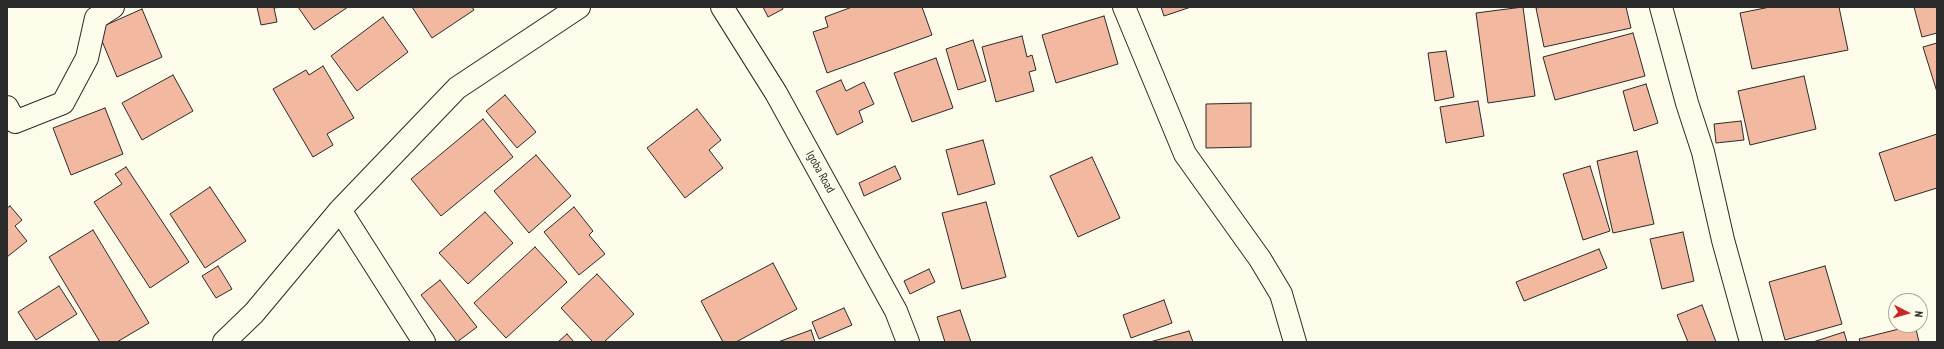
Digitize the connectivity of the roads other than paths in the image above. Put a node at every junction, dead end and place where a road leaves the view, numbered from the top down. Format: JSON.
{"nodes":[{"id":1,"x":113,"y":7,"type":"edge"},
{"id":2,"x":578,"y":7,"type":"edge"},
{"id":3,"x":722,"y":7,"type":"edge"},
{"id":4,"x":1124,"y":7,"type":"edge"},
{"id":5,"x":1661,"y":7,"type":"edge"},
{"id":6,"x":7,"y":107,"type":"edge"},
{"id":7,"x":340,"y":210,"type":"junction"},
{"id":8,"x":224,"y":342,"type":"edge"},
{"id":9,"x":424,"y":342,"type":"edge"},
{"id":10,"x":908,"y":342,"type":"edge"},
{"id":11,"x":1295,"y":342,"type":"edge"},
{"id":12,"x":1751,"y":342,"type":"edge"}],
"edges":[{"from":1,"to":6,"type":"street"},
{"from":2,"to":7,"type":"street"},
{"from":3,"to":10,"type":"street","name":"Igoba Road"},
{"from":4,"to":11,"type":"street"},
{"from":5,"to":12,"type":"street"},
{"from":7,"to":8,"type":"street"},
{"from":7,"to":9,"type":"street"}]}
